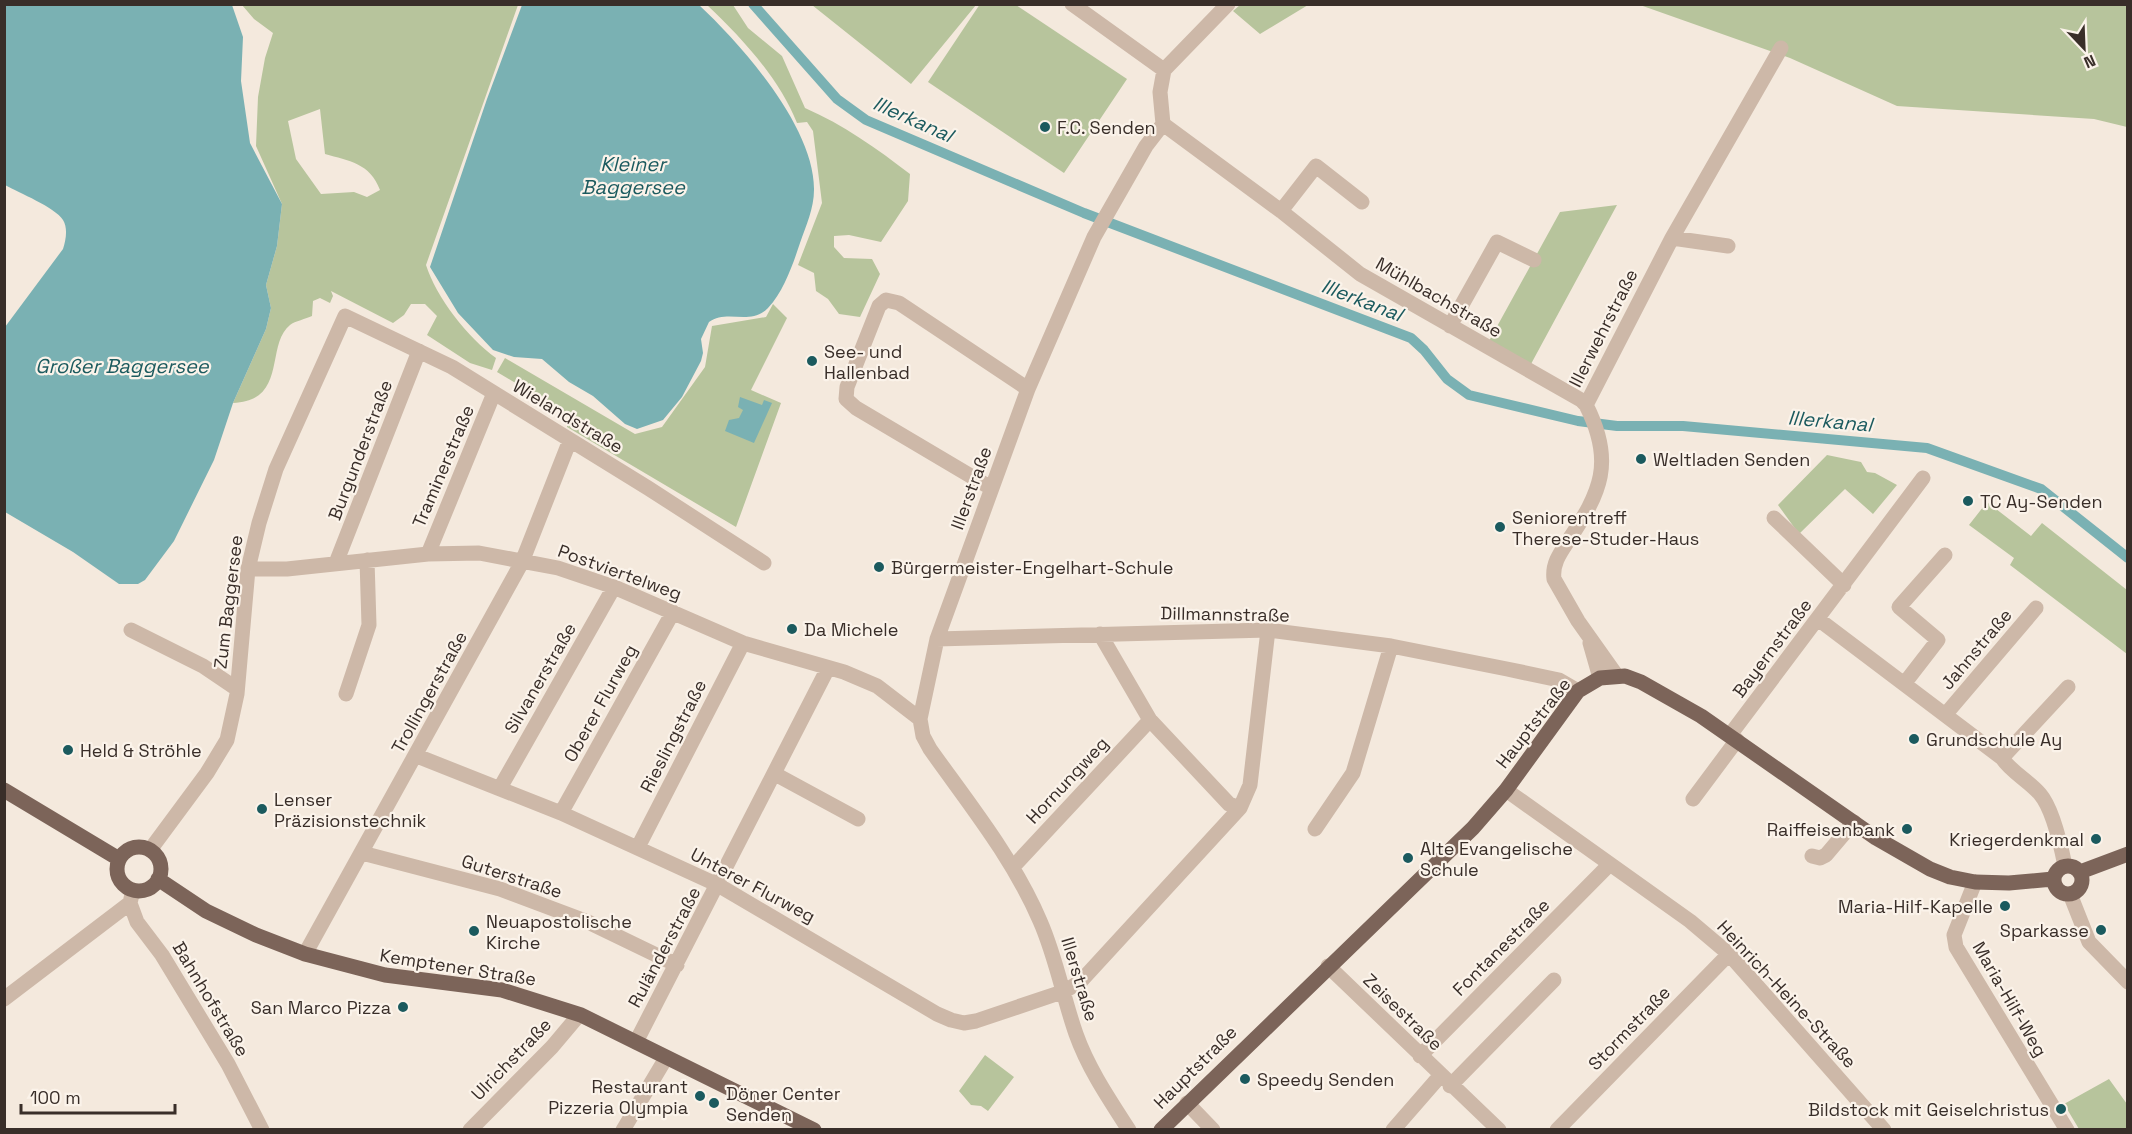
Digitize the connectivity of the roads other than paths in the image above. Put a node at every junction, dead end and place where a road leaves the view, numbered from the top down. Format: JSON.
{"nodes":[{"id":1,"x":1072,"y":4,"type":"edge"},
{"id":2,"x":1228,"y":4,"type":"edge"},
{"id":3,"x":1781,"y":48,"type":"dead end"},
{"id":4,"x":1164,"y":70,"type":"junction"},
{"id":5,"x":1162,"y":124,"type":"junction"},
{"id":6,"x":1362,"y":202,"type":"dead end"},
{"id":7,"x":1281,"y":211,"type":"junction"},
{"id":8,"x":1672,"y":238,"type":"junction"},
{"id":9,"x":1728,"y":246,"type":"dead end"},
{"id":10,"x":1534,"y":260,"type":"dead end"},
{"id":11,"x":345,"y":316,"type":"joint"},
{"id":12,"x":1450,"y":326,"type":"junction"},
{"id":13,"x":419,"y":351,"type":"junction"},
{"id":14,"x":1028,"y":388,"type":"junction"},
{"id":15,"x":495,"y":393,"type":"junction"},
{"id":16,"x":1587,"y":407,"type":"junction"},
{"id":17,"x":570,"y":440,"type":"junction"},
{"id":18,"x":1923,"y":477,"type":"dead end"},
{"id":19,"x":991,"y":488,"type":"junction"},
{"id":20,"x":1774,"y":518,"type":"dead end"},
{"id":21,"x":428,"y":554,"type":"junction"},
{"id":22,"x":1945,"y":555,"type":"dead end"},
{"id":23,"x":367,"y":560,"type":"junction"},
{"id":24,"x":522,"y":562,"type":"junction"},
{"id":25,"x":336,"y":563,"type":"junction"},
{"id":26,"x":764,"y":563,"type":"dead end"},
{"id":27,"x":248,"y":569,"type":"junction"},
{"id":28,"x":1844,"y":585,"type":"junction"},
{"id":29,"x":614,"y":587,"type":"junction"},
{"id":30,"x":2036,"y":608,"type":"dead end"},
{"id":31,"x":672,"y":612,"type":"junction"},
{"id":32,"x":1818,"y":619,"type":"junction"},
{"id":33,"x":131,"y":630,"type":"dead end"},
{"id":34,"x":1268,"y":630,"type":"junction"},
{"id":35,"x":1100,"y":634,"type":"junction"},
{"id":36,"x":1587,"y":634,"type":"junction"},
{"id":37,"x":937,"y":639,"type":"junction"},
{"id":38,"x":743,"y":643,"type":"junction"},
{"id":39,"x":1391,"y":646,"type":"junction"},
{"id":40,"x":828,"y":669,"type":"junction"},
{"id":41,"x":1617,"y":676,"type":"junction"},
{"id":42,"x":1600,"y":678,"type":"junction"},
{"id":43,"x":1904,"y":684,"type":"junction"},
{"id":44,"x":2068,"y":687,"type":"dead end"},
{"id":45,"x":237,"y":689,"type":"junction"},
{"id":46,"x":1578,"y":691,"type":"junction"},
{"id":47,"x":346,"y":694,"type":"dead end"},
{"id":48,"x":1945,"y":715,"type":"junction"},
{"id":49,"x":920,"y":719,"type":"junction"},
{"id":50,"x":1150,"y":720,"type":"junction"},
{"id":51,"x":1733,"y":737,"type":"junction"},
{"id":52,"x":417,"y":756,"type":"junction"},
{"id":53,"x":2002,"y":758,"type":"junction"},
{"id":54,"x":775,"y":774,"type":"junction"},
{"id":55,"x":500,"y":788,"type":"junction"},
{"id":56,"x":4,"y":790,"type":"edge"},
{"id":57,"x":1506,"y":790,"type":"junction"},
{"id":58,"x":1693,"y":799,"type":"dead end"},
{"id":59,"x":1240,"y":808,"type":"junction"},
{"id":60,"x":561,"y":813,"type":"junction"},
{"id":61,"x":858,"y":819,"type":"dead end"},
{"id":62,"x":1854,"y":822,"type":"junction"},
{"id":63,"x":1315,"y":829,"type":"dead end"},
{"id":64,"x":638,"y":847,"type":"junction"},
{"id":65,"x":150,"y":850,"type":"junction"},
{"id":66,"x":362,"y":853,"type":"junction"},
{"id":67,"x":2127,"y":854,"type":"edge"},
{"id":68,"x":1812,"y":856,"type":"dead end"},
{"id":69,"x":119,"y":859,"type":"junction"},
{"id":70,"x":1609,"y":865,"type":"junction"},
{"id":71,"x":2065,"y":866,"type":"junction"},
{"id":72,"x":1013,"y":867,"type":"junction"},
{"id":73,"x":2080,"y":872,"type":"junction"},
{"id":74,"x":158,"y":879,"type":"junction"},
{"id":75,"x":2053,"y":879,"type":"junction"},
{"id":76,"x":1975,"y":882,"type":"junction"},
{"id":77,"x":718,"y":885,"type":"junction"},
{"id":78,"x":2070,"y":894,"type":"junction"},
{"id":79,"x":131,"y":896,"type":"junction"},
{"id":80,"x":305,"y":954,"type":"junction"},
{"id":81,"x":1728,"y":954,"type":"junction"},
{"id":82,"x":677,"y":965,"type":"junction"},
{"id":83,"x":1328,"y":966,"type":"junction"},
{"id":84,"x":1554,"y":980,"type":"dead end"},
{"id":85,"x":2127,"y":982,"type":"edge"},
{"id":86,"x":1065,"y":991,"type":"junction"},
{"id":87,"x":4,"y":999,"type":"edge"},
{"id":88,"x":579,"y":1015,"type":"junction"},
{"id":89,"x":636,"y":1042,"type":"junction"},
{"id":90,"x":1420,"y":1056,"type":"junction"},
{"id":91,"x":666,"y":1058,"type":"junction"},
{"id":92,"x":1445,"y":1081,"type":"junction"},
{"id":93,"x":1187,"y":1103,"type":"junction"},
{"id":94,"x":262,"y":1130,"type":"edge"},
{"id":95,"x":470,"y":1130,"type":"edge"},
{"id":96,"x":623,"y":1130,"type":"edge"},
{"id":97,"x":814,"y":1130,"type":"edge"},
{"id":98,"x":1128,"y":1130,"type":"edge"},
{"id":99,"x":1161,"y":1130,"type":"edge"},
{"id":100,"x":1213,"y":1130,"type":"edge"},
{"id":101,"x":1394,"y":1130,"type":"edge"},
{"id":102,"x":1499,"y":1130,"type":"edge"},
{"id":103,"x":1557,"y":1130,"type":"edge"},
{"id":104,"x":1884,"y":1130,"type":"edge"},
{"id":105,"x":2067,"y":1130,"type":"edge"}],
"edges":[{"from":1,"to":4,"type":"street"},
{"from":2,"to":4,"type":"street"},
{"from":3,"to":8,"type":"street","name":"Illerwehrstraße"},
{"from":4,"to":5,"type":"street"},
{"from":5,"to":7,"type":"street","name":"Mühlbachstraße"},
{"from":5,"to":14,"type":"street","name":"Illerstraße"},
{"from":6,"to":7,"type":"street"},
{"from":7,"to":12,"type":"street","name":"Mühlbachstraße"},
{"from":8,"to":9,"type":"street"},
{"from":8,"to":16,"type":"street","name":"Illerwehrstraße"},
{"from":10,"to":12,"type":"street"},
{"from":11,"to":13,"type":"street","name":"Wielandstraße"},
{"from":11,"to":27,"type":"street","name":"Zum Baggersee"},
{"from":12,"to":16,"type":"street","name":"Mühlbachstraße"},
{"from":13,"to":15,"type":"street","name":"Wielandstraße"},
{"from":13,"to":25,"type":"street","name":"Burgunderstraße"},
{"from":14,"to":19,"type":"street","name":"Illerstraße"},
{"from":14,"to":19,"type":"street"},
{"from":15,"to":17,"type":"street","name":"Wielandstraße"},
{"from":15,"to":21,"type":"street","name":"Traminerstraße"},
{"from":16,"to":36,"type":"street","name":"Illerwehrstraße"},
{"from":17,"to":24,"type":"street","name":"Trollingerstraße"},
{"from":17,"to":26,"type":"street","name":"Wielandstraße"},
{"from":18,"to":28,"type":"street","name":"Bayernstraße"},
{"from":19,"to":37,"type":"street","name":"Illerstraße"},
{"from":20,"to":28,"type":"street"},
{"from":21,"to":23,"type":"street","name":"Postviertelweg"},
{"from":21,"to":24,"type":"street","name":"Postviertelweg"},
{"from":22,"to":43,"type":"street"},
{"from":23,"to":25,"type":"street","name":"Postviertelweg"},
{"from":23,"to":47,"type":"street"},
{"from":24,"to":29,"type":"street","name":"Postviertelweg"},
{"from":24,"to":52,"type":"street","name":"Trollingerstraße"},
{"from":25,"to":27,"type":"street","name":"Postviertelweg"},
{"from":27,"to":45,"type":"street","name":"Zum Baggersee"},
{"from":28,"to":32,"type":"street","name":"Bayernstraße"},
{"from":29,"to":31,"type":"street","name":"Postviertelweg"},
{"from":29,"to":55,"type":"street","name":"Silvanerstraße"},
{"from":30,"to":48,"type":"street","name":"Jahnstraße"},
{"from":31,"to":38,"type":"street","name":"Postviertelweg"},
{"from":31,"to":60,"type":"street","name":"Oberer Flurweg"},
{"from":32,"to":43,"type":"street"},
{"from":32,"to":51,"type":"street","name":"Bayernstraße"},
{"from":33,"to":45,"type":"street"},
{"from":34,"to":35,"type":"street","name":"Dillmannstraße"},
{"from":34,"to":39,"type":"street","name":"Dillmannstraße"},
{"from":34,"to":59,"type":"street"},
{"from":35,"to":37,"type":"street","name":"Dillmannstraße"},
{"from":35,"to":50,"type":"street"},
{"from":36,"to":41,"type":"street","name":"Illerwehrstraße"},
{"from":36,"to":42,"type":"street","name":"Illerwehrstraße"},
{"from":37,"to":49,"type":"street","name":"Illerstraße"},
{"from":38,"to":40,"type":"street","name":"Postviertelweg"},
{"from":38,"to":64,"type":"street","name":"Rieslingstraße"},
{"from":39,"to":46,"type":"street","name":"Dillmannstraße"},
{"from":39,"to":63,"type":"street"},
{"from":40,"to":49,"type":"street","name":"Postviertelweg"},
{"from":40,"to":54,"type":"street","name":"Ruländerstraße"},
{"from":41,"to":42,"type":"main road","name":"Hauptstraße"},
{"from":41,"to":51,"type":"main road","name":"Hauptstraße"},
{"from":42,"to":46,"type":"main road","name":"Hauptstraße"},
{"from":43,"to":48,"type":"street"},
{"from":44,"to":53,"type":"street"},
{"from":45,"to":65,"type":"street","name":"Zum Baggersee"},
{"from":46,"to":57,"type":"main road","name":"Hauptstraße"},
{"from":48,"to":53,"type":"street"},
{"from":49,"to":72,"type":"street","name":"Illerstraße"},
{"from":50,"to":59,"type":"street"},
{"from":50,"to":72,"type":"street","name":"Hornungweg"},
{"from":51,"to":58,"type":"street","name":"Bayernstraße"},
{"from":51,"to":62,"type":"main road","name":"Hauptstraße"},
{"from":52,"to":55,"type":"street","name":"Unterer Flurweg"},
{"from":52,"to":66,"type":"street","name":"Trollingerstraße"},
{"from":53,"to":71,"type":"street"},
{"from":54,"to":61,"type":"street"},
{"from":54,"to":77,"type":"street","name":"Ruländerstraße"},
{"from":55,"to":60,"type":"street","name":"Unterer Flurweg"},
{"from":56,"to":69,"type":"main road"},
{"from":57,"to":70,"type":"street","name":"Heinrich-Heine-Straße"},
{"from":57,"to":83,"type":"main road","name":"Hauptstraße"},
{"from":59,"to":86,"type":"street","name":"Unterer Flurweg"},
{"from":60,"to":64,"type":"street","name":"Unterer Flurweg"},
{"from":62,"to":68,"type":"street"},
{"from":62,"to":76,"type":"main road","name":"Hauptstraße"},
{"from":64,"to":77,"type":"street","name":"Unterer Flurweg"},
{"from":65,"to":69,"type":"main road"},
{"from":65,"to":74,"type":"main road"},
{"from":66,"to":80,"type":"street","name":"Trollingerstraße"},
{"from":66,"to":82,"type":"street","name":"Guterstraße"},
{"from":67,"to":73,"type":"main road"},
{"from":69,"to":79,"type":"main road"},
{"from":70,"to":81,"type":"street","name":"Heinrich-Heine-Straße"},
{"from":70,"to":90,"type":"street","name":"Fontanestraße"},
{"from":71,"to":73,"type":"main road"},
{"from":71,"to":75,"type":"main road"},
{"from":72,"to":86,"type":"street","name":"Illerstraße"},
{"from":73,"to":78,"type":"main road"},
{"from":74,"to":79,"type":"main road"},
{"from":74,"to":80,"type":"main road","name":"Kemptener Straße"},
{"from":75,"to":76,"type":"main road","name":"Hauptstraße"},
{"from":75,"to":78,"type":"main road"},
{"from":76,"to":105,"type":"street","name":"Maria-Hilf-Weg"},
{"from":77,"to":82,"type":"street","name":"Ruländerstraße"},
{"from":77,"to":86,"type":"street","name":"Unterer Flurweg"},
{"from":78,"to":85,"type":"street"},
{"from":79,"to":87,"type":"street"},
{"from":79,"to":94,"type":"street","name":"Bahnhofstraße"},
{"from":80,"to":88,"type":"main road","name":"Kemptener Straße"},
{"from":81,"to":103,"type":"street","name":"Stormstraße"},
{"from":81,"to":104,"type":"street","name":"Heinrich-Heine-Straße"},
{"from":82,"to":89,"type":"street","name":"Ruländerstraße"},
{"from":83,"to":90,"type":"street","name":"Zeisestraße"},
{"from":83,"to":93,"type":"main road","name":"Hauptstraße"},
{"from":84,"to":92,"type":"street"},
{"from":86,"to":98,"type":"street","name":"Illerstraße"},
{"from":88,"to":89,"type":"main road","name":"Kemptener Straße"},
{"from":88,"to":95,"type":"street","name":"Ulrichstraße"},
{"from":89,"to":91,"type":"main road","name":"Kemptener Straße"},
{"from":90,"to":92,"type":"street","name":"Zeisestraße"},
{"from":91,"to":96,"type":"street"},
{"from":91,"to":97,"type":"main road","name":"Kemptener Straße"},
{"from":92,"to":101,"type":"street"},
{"from":92,"to":102,"type":"street","name":"Zeisestraße"},
{"from":93,"to":99,"type":"main road","name":"Hauptstraße"},
{"from":93,"to":100,"type":"street"}]}
